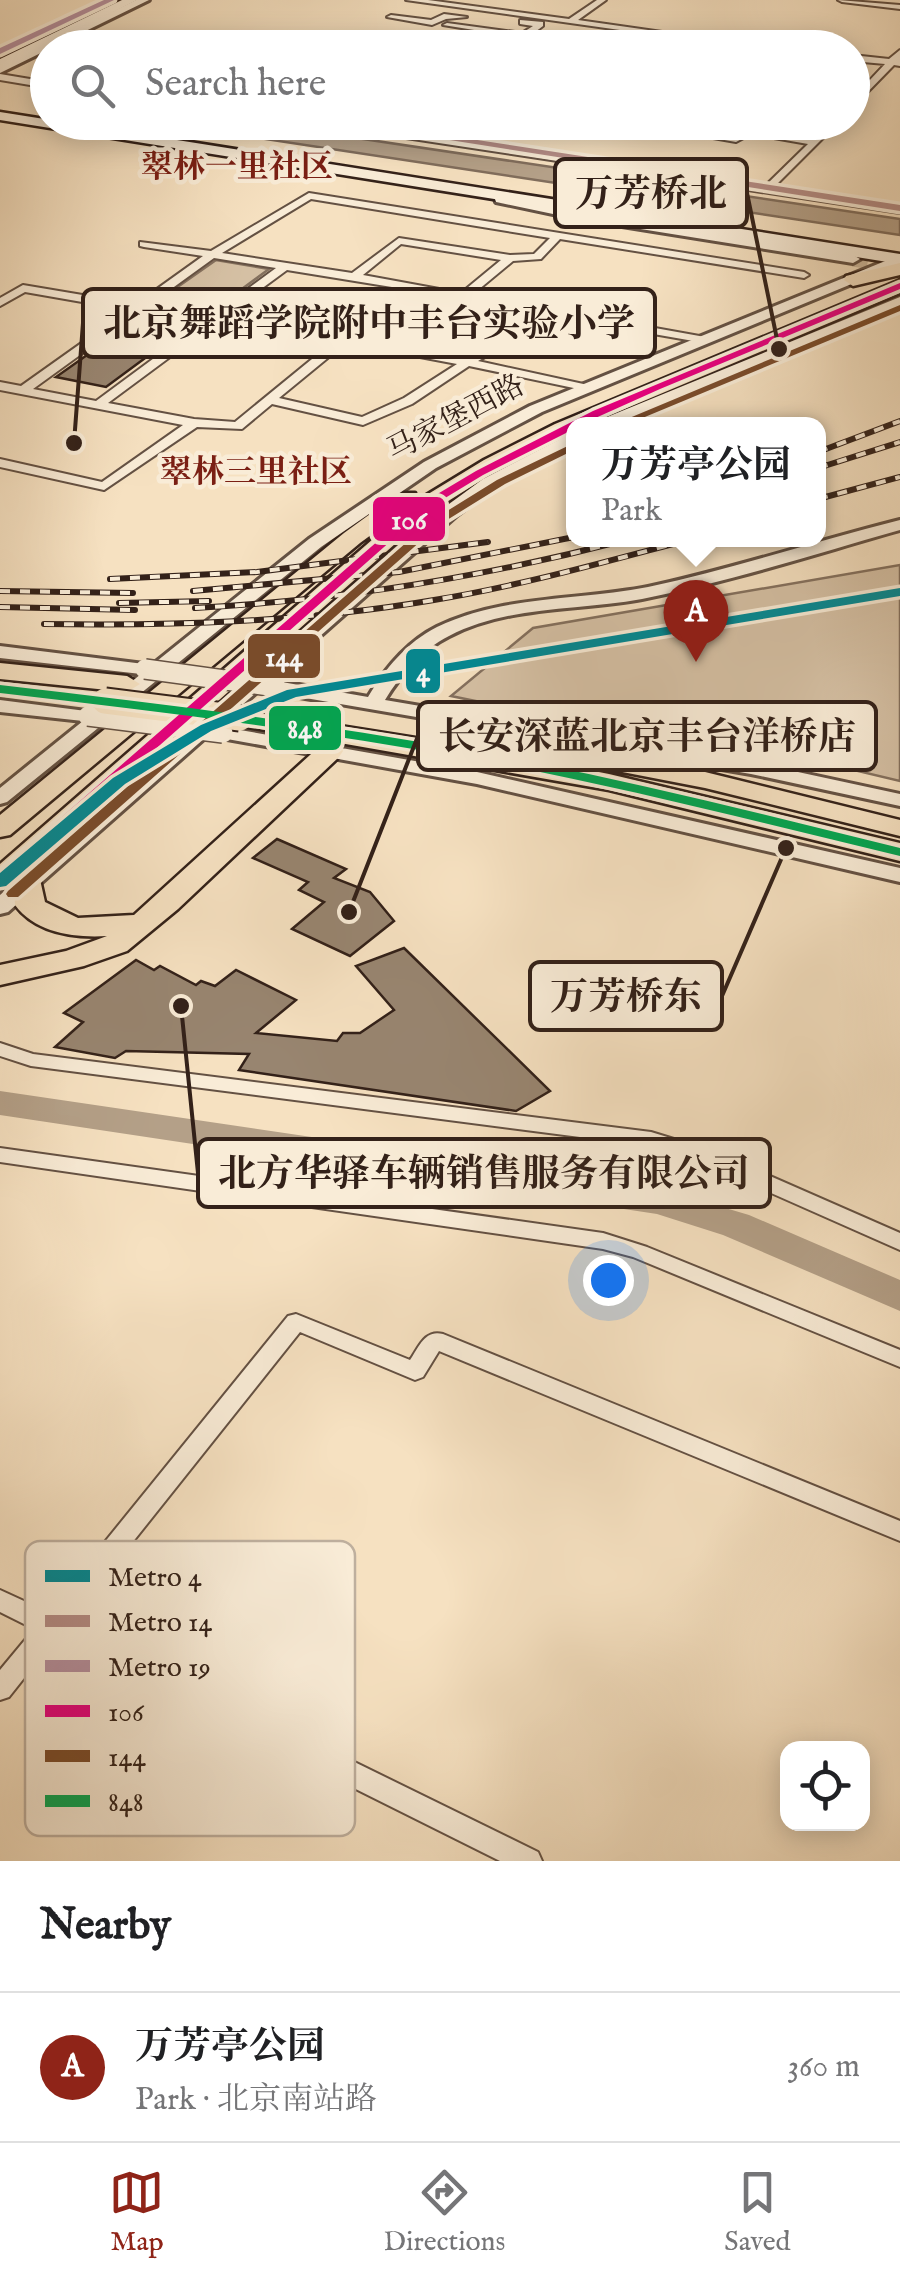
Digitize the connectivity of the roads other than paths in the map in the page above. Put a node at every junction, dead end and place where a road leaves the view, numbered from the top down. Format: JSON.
{"nodes":[{"id":1,"x":109,"y":0,"type":"edge"},
{"id":2,"x":120,"y":0,"type":"edge"},
{"id":3,"x":131,"y":0,"type":"edge"},
{"id":4,"x":144,"y":0,"type":"edge"},
{"id":5,"x":410,"y":0,"type":"edge"},
{"id":6,"x":602,"y":0,"type":"edge"},
{"id":7,"x":842,"y":0,"type":"edge"},
{"id":8,"x":900,"y":7,"type":"edge"},
{"id":9,"x":391,"y":17,"type":"dead end"},
{"id":10,"x":571,"y":21,"type":"junction"},
{"id":11,"x":432,"y":23,"type":"junction"},
{"id":12,"x":58,"y":30,"type":"edge"},
{"id":13,"x":64,"y":30,"type":"edge"},
{"id":14,"x":70,"y":30,"type":"edge"},
{"id":15,"x":76,"y":30,"type":"edge"},
{"id":16,"x":482,"y":30,"type":"edge"},
{"id":17,"x":532,"y":30,"type":"edge"},
{"id":18,"x":558,"y":30,"type":"edge"},
{"id":19,"x":638,"y":30,"type":"edge"},
{"id":20,"x":30,"y":46,"type":"edge"},
{"id":21,"x":30,"y":48,"type":"edge"},
{"id":22,"x":30,"y":49,"type":"edge"},
{"id":23,"x":30,"y":51,"type":"edge"},
{"id":24,"x":900,"y":53,"type":"edge"},
{"id":25,"x":870,"y":60,"type":"edge"},
{"id":26,"x":896,"y":63,"type":"edge"},
{"id":27,"x":0,"y":64,"type":"edge"},
{"id":28,"x":30,"y":77,"type":"edge"},
{"id":29,"x":870,"y":88,"type":"edge"},
{"id":30,"x":0,"y":116,"type":"edge"},
{"id":31,"x":30,"y":121,"type":"edge"},
{"id":32,"x":159,"y":140,"type":"edge"},
{"id":33,"x":426,"y":140,"type":"edge"},
{"id":34,"x":803,"y":140,"type":"edge"},
{"id":35,"x":815,"y":142,"type":"joint"},
{"id":36,"x":463,"y":190,"type":"junction"},
{"id":37,"x":766,"y":190,"type":"junction"},
{"id":38,"x":900,"y":210,"type":"edge"},
{"id":39,"x":556,"y":237,"type":"junction"},
{"id":40,"x":144,"y":244,"type":"dead end"},
{"id":41,"x":212,"y":255,"type":"junction"},
{"id":42,"x":510,"y":258,"type":"junction"},
{"id":43,"x":852,"y":258,"type":"tunnel mouth"},
{"id":44,"x":900,"y":259,"type":"edge"},
{"id":45,"x":284,"y":267,"type":"junction"},
{"id":46,"x":893,"y":270,"type":"edge"},
{"id":47,"x":804,"y":275,"type":"dead end"},
{"id":48,"x":354,"y":277,"type":"junction"},
{"id":49,"x":853,"y":280,"type":"joint"},
{"id":50,"x":900,"y":286,"type":"edge"},
{"id":51,"x":404,"y":288,"type":"junction"},
{"id":52,"x":460,"y":298,"type":"junction"},
{"id":53,"x":900,"y":298,"type":"edge"},
{"id":54,"x":0,"y":303,"type":"edge"},
{"id":55,"x":138,"y":308,"type":"junction"},
{"id":56,"x":872,"y":313,"type":"joint"},
{"id":57,"x":552,"y":315,"type":"junction"},
{"id":58,"x":219,"y":316,"type":"junction"},
{"id":59,"x":345,"y":338,"type":"junction"},
{"id":60,"x":705,"y":340,"type":"junction"},
{"id":61,"x":467,"y":362,"type":"junction"},
{"id":62,"x":0,"y":386,"type":"edge"},
{"id":63,"x":584,"y":388,"type":"junction"},
{"id":64,"x":25,"y":389,"type":"junction"},
{"id":65,"x":270,"y":400,"type":"junction"},
{"id":66,"x":99,"y":404,"type":"junction"},
{"id":67,"x":584,"y":417,"type":"edge"},
{"id":68,"x":615,"y":417,"type":"edge"},
{"id":69,"x":194,"y":423,"type":"junction"},
{"id":70,"x":566,"y":425,"type":"edge"},
{"id":71,"x":566,"y":441,"type":"edge"},
{"id":72,"x":0,"y":463,"type":"edge"},
{"id":73,"x":900,"y":525,"type":"edge"},
{"id":74,"x":900,"y":535,"type":"edge"},
{"id":75,"x":826,"y":545,"type":"edge"},
{"id":76,"x":826,"y":546,"type":"edge"},
{"id":77,"x":820,"y":547,"type":"edge"},
{"id":78,"x":0,"y":652,"type":"edge"},
{"id":79,"x":0,"y":672,"type":"edge"},
{"id":80,"x":136,"y":676,"type":"junction"},
{"id":81,"x":0,"y":688,"type":"edge"},
{"id":82,"x":374,"y":702,"type":"junction"},
{"id":83,"x":0,"y":706,"type":"edge"},
{"id":84,"x":96,"y":709,"type":"junction"},
{"id":85,"x":249,"y":710,"type":"junction"},
{"id":86,"x":330,"y":751,"type":"junction"},
{"id":87,"x":609,"y":782,"type":"junction"},
{"id":88,"x":0,"y":798,"type":"edge"},
{"id":89,"x":900,"y":800,"type":"edge"},
{"id":90,"x":900,"y":828,"type":"edge"},
{"id":91,"x":0,"y":829,"type":"edge"},
{"id":92,"x":771,"y":842,"type":"junction"},
{"id":93,"x":900,"y":852,"type":"edge"},
{"id":94,"x":900,"y":874,"type":"edge"},
{"id":95,"x":14,"y":880,"type":"edge"},
{"id":96,"x":0,"y":908,"type":"edge"},
{"id":97,"x":141,"y":922,"type":"junction"},
{"id":98,"x":0,"y":974,"type":"edge"},
{"id":99,"x":0,"y":1048,"type":"edge"},
{"id":100,"x":0,"y":1155,"type":"edge"},
{"id":101,"x":900,"y":1242,"type":"edge"},
{"id":102,"x":900,"y":1360,"type":"edge"},
{"id":103,"x":900,"y":1531,"type":"edge"},
{"id":104,"x":118,"y":1541,"type":"edge"},
{"id":105,"x":0,"y":1600,"type":"edge"},
{"id":106,"x":25,"y":1612,"type":"edge"},
{"id":107,"x":25,"y":1656,"type":"edge"},
{"id":108,"x":0,"y":1689,"type":"edge"},
{"id":109,"x":355,"y":1775,"type":"edge"},
{"id":110,"x":528,"y":1861,"type":"edge"}],
"edges":[{"from":1,"to":12,"type":"street"},
{"from":2,"to":13,"type":"main road"},
{"from":3,"to":14,"type":"main road"},
{"from":4,"to":15,"type":"street"},
{"from":5,"to":10,"type":"street"},
{"from":6,"to":10,"type":"street"},
{"from":7,"to":8,"type":"street"},
{"from":9,"to":11,"type":"street"},
{"from":10,"to":18,"type":"street"},
{"from":10,"to":19,"type":"street"},
{"from":11,"to":16,"type":"street"},
{"from":11,"to":17,"type":"street"},
{"from":20,"to":27,"type":"street"},
{"from":21,"to":27,"type":"main road"},
{"from":22,"to":27,"type":"main road"},
{"from":23,"to":27,"type":"street"},
{"from":24,"to":26,"type":"street"},
{"from":25,"to":26,"type":"street"},
{"from":26,"to":29,"type":"street"},
{"from":27,"to":28,"type":"street"},
{"from":30,"to":31,"type":"main road"},
{"from":32,"to":36,"type":"main road"},
{"from":33,"to":37,"type":"street"},
{"from":34,"to":35,"type":"street"},
{"from":35,"to":37,"type":"street"},
{"from":36,"to":43,"type":"street"},
{"from":36,"to":44,"type":"main road"},
{"from":36,"to":46,"type":"main road"},
{"from":37,"to":38,"type":"street"},
{"from":39,"to":41,"type":"street"},
{"from":39,"to":42,"type":"street"},
{"from":39,"to":47,"type":"street"},
{"from":40,"to":41,"type":"street"},
{"from":41,"to":45,"type":"street"},
{"from":41,"to":55,"type":"street"},
{"from":42,"to":48,"type":"street"},
{"from":42,"to":52,"type":"street"},
{"from":44,"to":46,"type":"street"},
{"from":45,"to":48,"type":"street"},
{"from":45,"to":58,"type":"street"},
{"from":46,"to":49,"type":"main road"},
{"from":46,"to":91,"type":"main road"},
{"from":48,"to":51,"type":"street"},
{"from":49,"to":60,"type":"street","name":"马家堡西路"},
{"from":50,"to":67,"type":"main road"},
{"from":51,"to":52,"type":"street"},
{"from":51,"to":59,"type":"street"},
{"from":52,"to":57,"type":"street"},
{"from":53,"to":56,"type":"main road"},
{"from":54,"to":55,"type":"street"},
{"from":55,"to":64,"type":"street"},
{"from":56,"to":68,"type":"street"},
{"from":57,"to":60,"type":"street"},
{"from":57,"to":61,"type":"street"},
{"from":58,"to":59,"type":"street"},
{"from":58,"to":66,"type":"street"},
{"from":59,"to":61,"type":"street"},
{"from":59,"to":65,"type":"street"},
{"from":60,"to":63,"type":"street","name":"马家堡西路"},
{"from":61,"to":63,"type":"street"},
{"from":61,"to":65,"type":"street"},
{"from":62,"to":64,"type":"street"},
{"from":63,"to":88,"type":"street","name":"马家堡西路"},
{"from":64,"to":66,"type":"street"},
{"from":65,"to":69,"type":"street"},
{"from":66,"to":69,"type":"street"},
{"from":69,"to":72,"type":"street"},
{"from":70,"to":95,"type":"main road"},
{"from":71,"to":95,"type":"street","name":"马家堡西路"},
{"from":73,"to":75,"type":"street"},
{"from":74,"to":76,"type":"street"},
{"from":77,"to":82,"type":"street"},
{"from":78,"to":80,"type":"street"},
{"from":79,"to":80,"type":"main road"},
{"from":80,"to":85,"type":"main road"},
{"from":81,"to":84,"type":"main road"},
{"from":82,"to":85,"type":"street"},
{"from":82,"to":89,"type":"street"},
{"from":83,"to":84,"type":"street"},
{"from":84,"to":85,"type":"main road","bridge":true},
{"from":85,"to":86,"type":"street"},
{"from":85,"to":87,"type":"main road"},
{"from":85,"to":90,"type":"main road"},
{"from":86,"to":92,"type":"street"},
{"from":86,"to":97,"type":"main road"},
{"from":87,"to":92,"type":"main road"},
{"from":87,"to":93,"type":"main road"},
{"from":92,"to":94,"type":"street"},
{"from":95,"to":96,"type":"street","name":"马家堡西路"},
{"from":95,"to":97,"type":"main road"},
{"from":97,"to":98,"type":"main road"},
{"from":99,"to":101,"type":"street"},
{"from":100,"to":102,"type":"street"},
{"from":103,"to":104,"type":"street"},
{"from":105,"to":106,"type":"street"},
{"from":107,"to":108,"type":"street"},
{"from":109,"to":110,"type":"street"}]}
